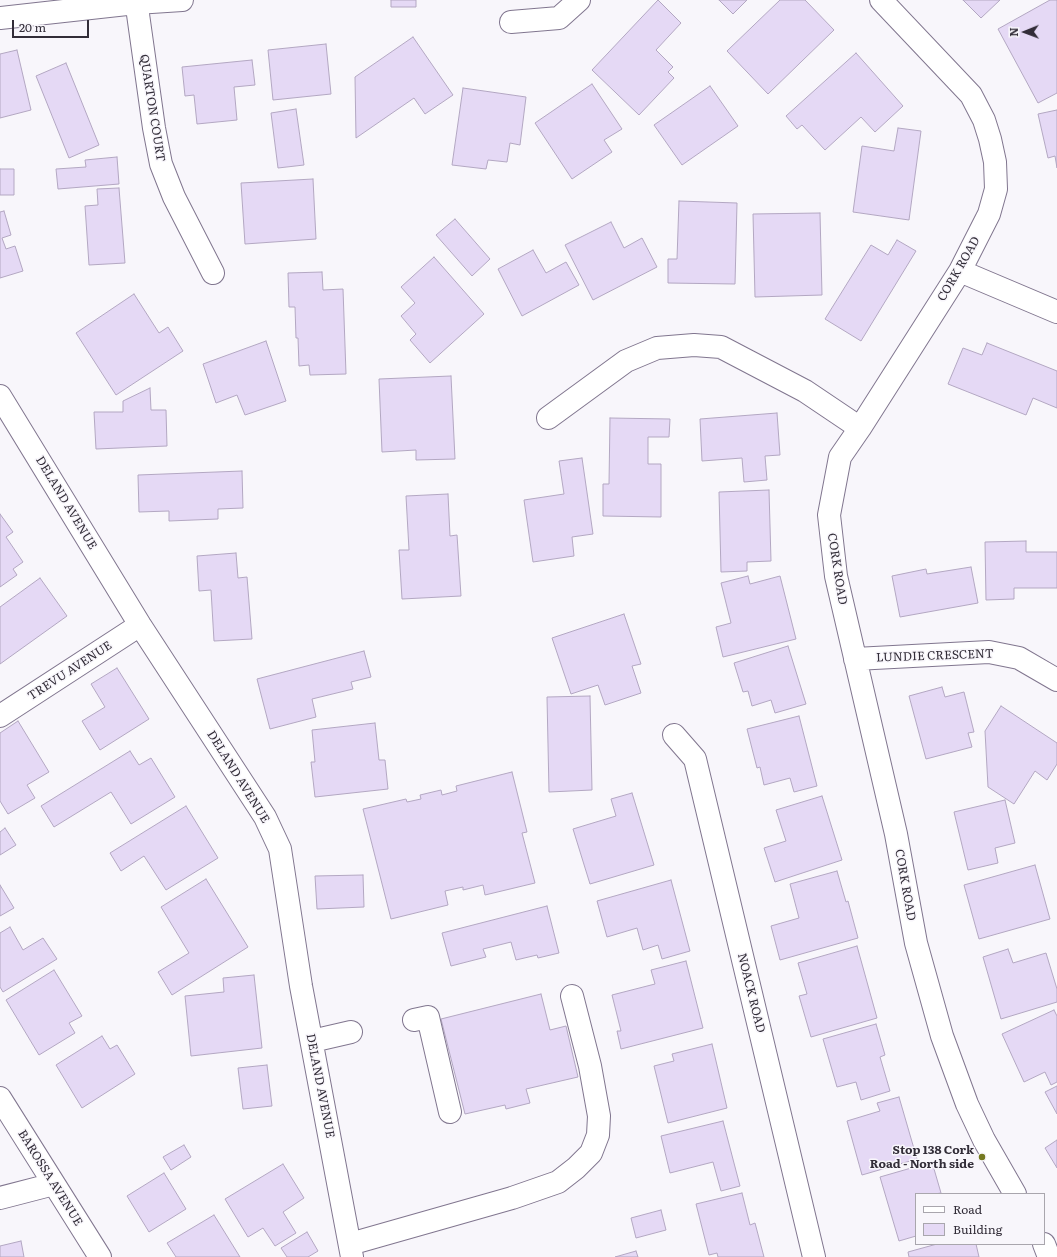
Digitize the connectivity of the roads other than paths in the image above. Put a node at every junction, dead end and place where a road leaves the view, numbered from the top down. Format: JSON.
{"nodes":[{"id":1,"x":182,"y":0,"type":"edge"},
{"id":2,"x":579,"y":0,"type":"edge"},
{"id":3,"x":881,"y":0,"type":"edge"},
{"id":4,"x":136,"y":2,"type":"edge"},
{"id":5,"x":0,"y":18,"type":"edge"},
{"id":6,"x":511,"y":22,"type":"dead end"},
{"id":7,"x":960,"y":271,"type":"junction"},
{"id":8,"x":213,"y":273,"type":"dead end"},
{"id":9,"x":1057,"y":312,"type":"edge"},
{"id":10,"x":0,"y":396,"type":"edge"},
{"id":11,"x":548,"y":418,"type":"dead end"},
{"id":12,"x":860,"y":428,"type":"junction"},
{"id":13,"x":140,"y":625,"type":"junction"},
{"id":14,"x":855,"y":659,"type":"junction"},
{"id":15,"x":1057,"y":680,"type":"edge"},
{"id":16,"x":0,"y":716,"type":"edge"},
{"id":17,"x":674,"y":735,"type":"dead end"},
{"id":18,"x":572,"y":996,"type":"dead end"},
{"id":19,"x":414,"y":1020,"type":"dead end"},
{"id":20,"x":352,"y":1032,"type":"dead end"},
{"id":21,"x":312,"y":1041,"type":"junction"},
{"id":22,"x":0,"y":1098,"type":"edge"},
{"id":23,"x":450,"y":1112,"type":"dead end"},
{"id":24,"x":54,"y":1184,"type":"junction"},
{"id":25,"x":1014,"y":1193,"type":"edge"},
{"id":26,"x":0,"y":1198,"type":"edge"},
{"id":27,"x":1044,"y":1245,"type":"edge"},
{"id":28,"x":351,"y":1251,"type":"edge"},
{"id":29,"x":100,"y":1257,"type":"edge"},
{"id":30,"x":814,"y":1257,"type":"edge"},
{"id":31,"x":1049,"y":1257,"type":"edge"}],
"edges":[{"from":1,"to":4,"type":"street"},
{"from":2,"to":6,"type":"street"},
{"from":3,"to":7,"type":"street","name":"CORK ROAD"},
{"from":4,"to":5,"type":"street"},
{"from":4,"to":8,"type":"street","name":"QUARTON COURT"},
{"from":7,"to":9,"type":"street"},
{"from":7,"to":12,"type":"street","name":"CORK ROAD"},
{"from":10,"to":13,"type":"street","name":"DELAND AVENUE"},
{"from":11,"to":12,"type":"street"},
{"from":12,"to":14,"type":"street","name":"CORK ROAD"},
{"from":13,"to":16,"type":"street","name":"TREVU AVENUE"},
{"from":13,"to":21,"type":"street","name":"DELAND AVENUE"},
{"from":14,"to":15,"type":"street","name":"LUNDIE CRESCENT"},
{"from":14,"to":25,"type":"street","name":"CORK ROAD"},
{"from":17,"to":30,"type":"street","name":"NOACK ROAD"},
{"from":18,"to":28,"type":"street"},
{"from":19,"to":23,"type":"street"},
{"from":20,"to":21,"type":"street"},
{"from":21,"to":28,"type":"street","name":"DELAND AVENUE"},
{"from":22,"to":24,"type":"street","name":"BAROSSA AVENUE"},
{"from":24,"to":26,"type":"street"},
{"from":24,"to":29,"type":"street","name":"BAROSSA AVENUE"},
{"from":27,"to":31,"type":"street"}]}
